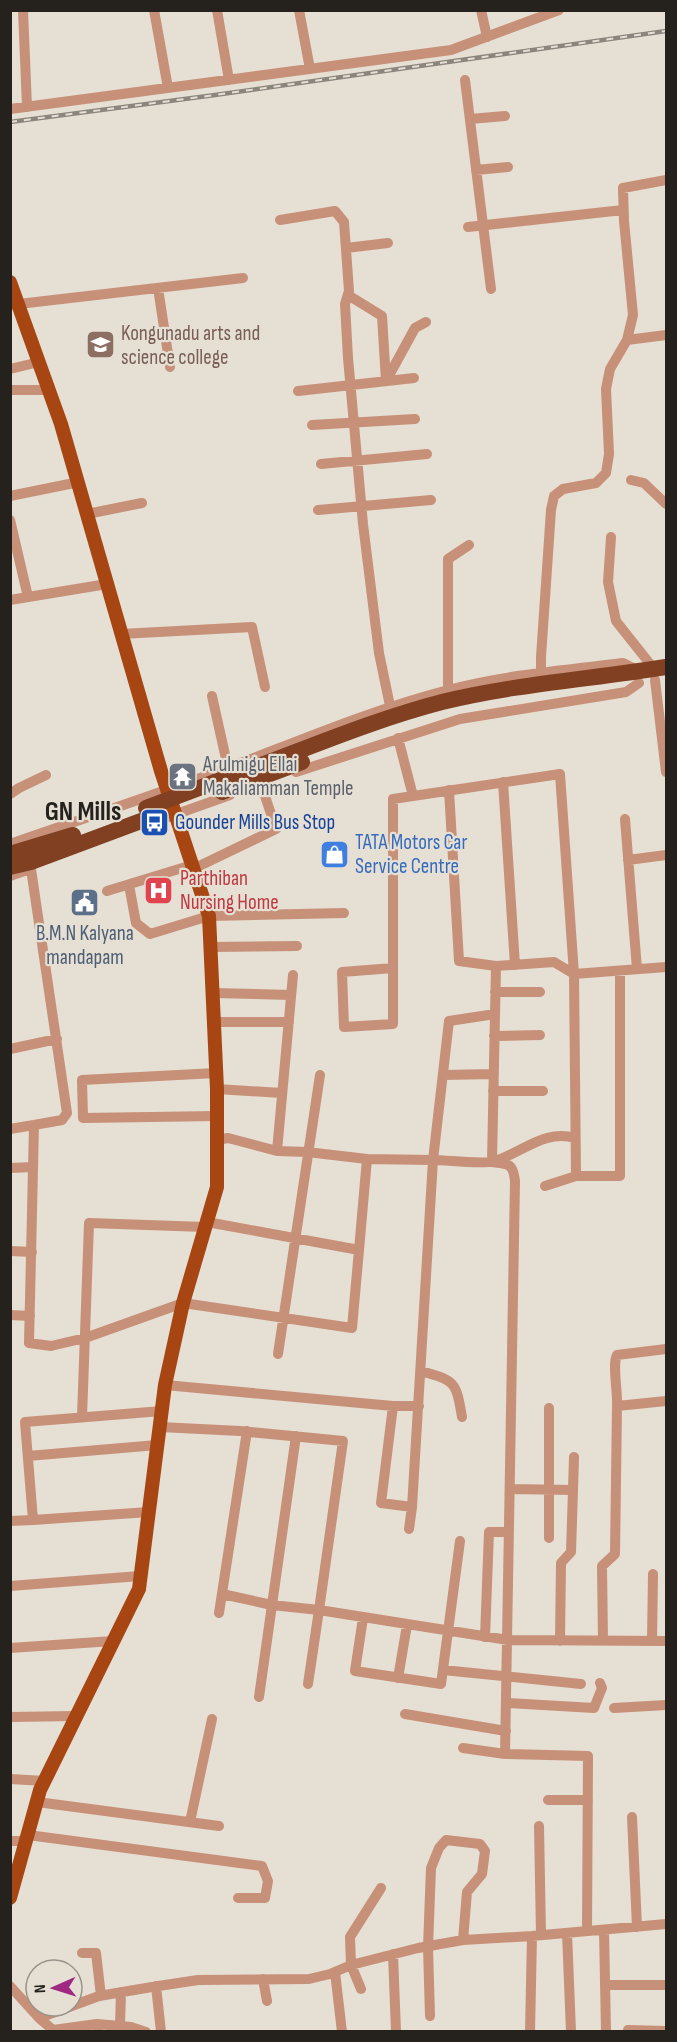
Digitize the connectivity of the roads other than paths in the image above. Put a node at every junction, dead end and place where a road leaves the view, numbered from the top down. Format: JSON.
{"nodes":[{"id":1,"x":23,"y":10,"type":"edge"},
{"id":2,"x":154,"y":10,"type":"edge"},
{"id":3,"x":217,"y":10,"type":"edge"},
{"id":4,"x":299,"y":10,"type":"edge"},
{"id":5,"x":481,"y":10,"type":"edge"},
{"id":6,"x":559,"y":10,"type":"edge"},
{"id":7,"x":546,"y":13,"type":"edge"},
{"id":8,"x":487,"y":37,"type":"junction"},
{"id":9,"x":310,"y":69,"type":"junction"},
{"id":10,"x":229,"y":80,"type":"junction"},
{"id":11,"x":465,"y":80,"type":"dead end"},
{"id":12,"x":168,"y":88,"type":"junction"},
{"id":13,"x":27,"y":106,"type":"junction"},
{"id":14,"x":10,"y":109,"type":"edge"},
{"id":15,"x":505,"y":116,"type":"dead end"},
{"id":16,"x":470,"y":119,"type":"junction"},
{"id":17,"x":508,"y":167,"type":"dead end"},
{"id":18,"x":476,"y":170,"type":"junction"},
{"id":19,"x":666,"y":180,"type":"edge"},
{"id":20,"x":623,"y":210,"type":"junction"},
{"id":21,"x":280,"y":220,"type":"dead end"},
{"id":22,"x":483,"y":225,"type":"junction"},
{"id":23,"x":468,"y":227,"type":"dead end"},
{"id":24,"x":388,"y":243,"type":"dead end"},
{"id":25,"x":346,"y":248,"type":"junction"},
{"id":26,"x":243,"y":278,"type":"dead end"},
{"id":27,"x":10,"y":282,"type":"edge"},
{"id":28,"x":159,"y":288,"type":"junction"},
{"id":29,"x":491,"y":289,"type":"dead end"},
{"id":30,"x":348,"y":295,"type":"junction"},
{"id":31,"x":14,"y":304,"type":"edge"},
{"id":32,"x":426,"y":322,"type":"dead end"},
{"id":33,"x":666,"y":335,"type":"edge"},
{"id":34,"x":627,"y":340,"type":"junction"},
{"id":35,"x":39,"y":362,"type":"junction"},
{"id":36,"x":170,"y":367,"type":"dead end"},
{"id":37,"x":10,"y":369,"type":"edge"},
{"id":38,"x":414,"y":378,"type":"dead end"},
{"id":39,"x":386,"y":381,"type":"junction"},
{"id":40,"x":351,"y":384,"type":"junction"},
{"id":41,"x":10,"y":390,"type":"edge"},
{"id":42,"x":49,"y":390,"type":"junction"},
{"id":43,"x":298,"y":391,"type":"dead end"},
{"id":44,"x":415,"y":419,"type":"dead end"},
{"id":45,"x":354,"y":422,"type":"junction"},
{"id":46,"x":312,"y":425,"type":"dead end"},
{"id":47,"x":427,"y":454,"type":"dead end"},
{"id":48,"x":357,"y":462,"type":"junction"},
{"id":49,"x":321,"y":464,"type":"dead end"},
{"id":50,"x":631,"y":480,"type":"dead end"},
{"id":51,"x":79,"y":482,"type":"junction"},
{"id":52,"x":10,"y":496,"type":"edge"},
{"id":53,"x":431,"y":500,"type":"dead end"},
{"id":54,"x":142,"y":503,"type":"dead end"},
{"id":55,"x":666,"y":504,"type":"edge"},
{"id":56,"x":361,"y":507,"type":"junction"},
{"id":57,"x":318,"y":510,"type":"dead end"},
{"id":58,"x":87,"y":514,"type":"junction"},
{"id":59,"x":10,"y":520,"type":"edge"},
{"id":60,"x":611,"y":537,"type":"dead end"},
{"id":61,"x":469,"y":545,"type":"dead end"},
{"id":62,"x":107,"y":584,"type":"junction"},
{"id":63,"x":28,"y":597,"type":"junction"},
{"id":64,"x":10,"y":600,"type":"edge"},
{"id":65,"x":122,"y":634,"type":"junction"},
{"id":66,"x":541,"y":673,"type":"junction"},
{"id":67,"x":653,"y":675,"type":"edge"},
{"id":68,"x":265,"y":687,"type":"dead end"},
{"id":69,"x":448,"y":690,"type":"junction"},
{"id":70,"x":212,"y":696,"type":"dead end"},
{"id":71,"x":390,"y":706,"type":"junction"},
{"id":72,"x":417,"y":714,"type":"junction"},
{"id":73,"x":398,"y":738,"type":"junction"},
{"id":74,"x":228,"y":768,"type":"junction"},
{"id":75,"x":666,"y":772,"type":"edge"},
{"id":76,"x":46,"y":775,"type":"dead end"},
{"id":77,"x":503,"y":782,"type":"junction"},
{"id":78,"x":261,"y":784,"type":"junction"},
{"id":79,"x":168,"y":789,"type":"junction"},
{"id":80,"x":13,"y":790,"type":"edge"},
{"id":81,"x":449,"y":790,"type":"junction"},
{"id":82,"x":413,"y":796,"type":"junction"},
{"id":83,"x":176,"y":814,"type":"junction"},
{"id":84,"x":625,"y":819,"type":"dead end"},
{"id":85,"x":10,"y":844,"type":"edge"},
{"id":86,"x":10,"y":854,"type":"edge"},
{"id":87,"x":666,"y":855,"type":"edge"},
{"id":88,"x":628,"y":860,"type":"junction"},
{"id":89,"x":10,"y":867,"type":"edge"},
{"id":90,"x":193,"y":867,"type":"junction"},
{"id":91,"x":31,"y":869,"type":"junction"},
{"id":92,"x":10,"y":876,"type":"edge"},
{"id":93,"x":129,"y":885,"type":"junction"},
{"id":94,"x":107,"y":891,"type":"dead end"},
{"id":95,"x":344,"y":913,"type":"dead end"},
{"id":96,"x":209,"y":916,"type":"junction"},
{"id":97,"x":297,"y":946,"type":"dead end"},
{"id":98,"x":210,"y":947,"type":"junction"},
{"id":99,"x":514,"y":965,"type":"junction"},
{"id":100,"x":496,"y":966,"type":"junction"},
{"id":101,"x":666,"y":967,"type":"edge"},
{"id":102,"x":393,"y":968,"type":"junction"},
{"id":103,"x":638,"y":969,"type":"junction"},
{"id":104,"x":620,"y":971,"type":"junction"},
{"id":105,"x":574,"y":974,"type":"junction"},
{"id":106,"x":293,"y":975,"type":"dead end"},
{"id":107,"x":495,"y":992,"type":"junction"},
{"id":108,"x":540,"y":992,"type":"dead end"},
{"id":109,"x":212,"y":993,"type":"junction"},
{"id":110,"x":291,"y":995,"type":"junction"},
{"id":111,"x":495,"y":1014,"type":"junction"},
{"id":112,"x":214,"y":1022,"type":"junction"},
{"id":113,"x":289,"y":1022,"type":"junction"},
{"id":114,"x":540,"y":1035,"type":"dead end"},
{"id":115,"x":494,"y":1036,"type":"junction"},
{"id":116,"x":57,"y":1039,"type":"junction"},
{"id":117,"x":10,"y":1049,"type":"edge"},
{"id":118,"x":216,"y":1073,"type":"junction"},
{"id":119,"x":494,"y":1074,"type":"junction"},
{"id":120,"x":320,"y":1075,"type":"dead end"},
{"id":121,"x":443,"y":1075,"type":"junction"},
{"id":122,"x":217,"y":1089,"type":"junction"},
{"id":123,"x":493,"y":1091,"type":"junction"},
{"id":124,"x":543,"y":1091,"type":"dead end"},
{"id":125,"x":282,"y":1093,"type":"junction"},
{"id":126,"x":217,"y":1116,"type":"junction"},
{"id":127,"x":34,"y":1125,"type":"junction"},
{"id":128,"x":10,"y":1129,"type":"edge"},
{"id":129,"x":575,"y":1138,"type":"junction"},
{"id":130,"x":217,"y":1140,"type":"junction"},
{"id":131,"x":277,"y":1151,"type":"junction"},
{"id":132,"x":307,"y":1152,"type":"junction"},
{"id":133,"x":367,"y":1159,"type":"junction"},
{"id":134,"x":433,"y":1160,"type":"junction"},
{"id":135,"x":492,"y":1162,"type":"junction"},
{"id":136,"x":33,"y":1167,"type":"junction"},
{"id":137,"x":10,"y":1168,"type":"edge"},
{"id":138,"x":576,"y":1176,"type":"junction"},
{"id":139,"x":545,"y":1186,"type":"dead end"},
{"id":140,"x":206,"y":1225,"type":"junction"},
{"id":141,"x":297,"y":1239,"type":"junction"},
{"id":142,"x":359,"y":1250,"type":"junction"},
{"id":143,"x":10,"y":1251,"type":"edge"},
{"id":144,"x":32,"y":1251,"type":"junction"},
{"id":145,"x":183,"y":1303,"type":"junction"},
{"id":146,"x":10,"y":1315,"type":"edge"},
{"id":147,"x":30,"y":1316,"type":"junction"},
{"id":148,"x":283,"y":1318,"type":"junction"},
{"id":149,"x":85,"y":1338,"type":"junction"},
{"id":150,"x":666,"y":1349,"type":"edge"},
{"id":151,"x":278,"y":1354,"type":"dead end"},
{"id":152,"x":80,"y":1361,"type":"dead end"},
{"id":153,"x":421,"y":1371,"type":"junction"},
{"id":154,"x":165,"y":1385,"type":"junction"},
{"id":155,"x":666,"y":1401,"type":"edge"},
{"id":156,"x":393,"y":1406,"type":"junction"},
{"id":157,"x":419,"y":1406,"type":"junction"},
{"id":158,"x":617,"y":1406,"type":"junction"},
{"id":159,"x":549,"y":1408,"type":"dead end"},
{"id":160,"x":162,"y":1411,"type":"junction"},
{"id":161,"x":462,"y":1417,"type":"dead end"},
{"id":162,"x":82,"y":1418,"type":"junction"},
{"id":163,"x":160,"y":1427,"type":"junction"},
{"id":164,"x":247,"y":1431,"type":"junction"},
{"id":165,"x":296,"y":1436,"type":"junction"},
{"id":166,"x":158,"y":1445,"type":"junction"},
{"id":167,"x":28,"y":1456,"type":"junction"},
{"id":168,"x":574,"y":1457,"type":"dead end"},
{"id":169,"x":510,"y":1489,"type":"junction"},
{"id":170,"x":549,"y":1490,"type":"junction"},
{"id":171,"x":573,"y":1490,"type":"junction"},
{"id":172,"x":412,"y":1507,"type":"junction"},
{"id":173,"x":149,"y":1512,"type":"junction"},
{"id":174,"x":33,"y":1520,"type":"junction"},
{"id":175,"x":10,"y":1521,"type":"edge"},
{"id":176,"x":409,"y":1529,"type":"dead end"},
{"id":177,"x":509,"y":1532,"type":"junction"},
{"id":178,"x":549,"y":1538,"type":"dead end"},
{"id":179,"x":460,"y":1541,"type":"dead end"},
{"id":180,"x":653,"y":1574,"type":"dead end"},
{"id":181,"x":140,"y":1576,"type":"junction"},
{"id":182,"x":10,"y":1586,"type":"edge"},
{"id":183,"x":222,"y":1594,"type":"junction"},
{"id":184,"x":272,"y":1605,"type":"junction"},
{"id":185,"x":319,"y":1610,"type":"junction"},
{"id":186,"x":219,"y":1613,"type":"dead end"},
{"id":187,"x":363,"y":1618,"type":"junction"},
{"id":188,"x":407,"y":1625,"type":"junction"},
{"id":189,"x":450,"y":1631,"type":"junction"},
{"id":190,"x":485,"y":1637,"type":"junction"},
{"id":191,"x":508,"y":1640,"type":"junction"},
{"id":192,"x":113,"y":1641,"type":"junction"},
{"id":193,"x":560,"y":1641,"type":"junction"},
{"id":194,"x":603,"y":1641,"type":"junction"},
{"id":195,"x":652,"y":1641,"type":"junction"},
{"id":196,"x":666,"y":1641,"type":"edge"},
{"id":197,"x":10,"y":1648,"type":"edge"},
{"id":198,"x":443,"y":1670,"type":"junction"},
{"id":199,"x":507,"y":1677,"type":"junction"},
{"id":200,"x":398,"y":1678,"type":"junction"},
{"id":201,"x":308,"y":1683,"type":"dead end"},
{"id":202,"x":600,"y":1683,"type":"dead end"},
{"id":203,"x":581,"y":1684,"type":"dead end"},
{"id":204,"x":258,"y":1697,"type":"dead end"},
{"id":205,"x":506,"y":1703,"type":"junction"},
{"id":206,"x":666,"y":1706,"type":"edge"},
{"id":207,"x":615,"y":1708,"type":"dead end"},
{"id":208,"x":405,"y":1714,"type":"dead end"},
{"id":209,"x":76,"y":1716,"type":"junction"},
{"id":210,"x":10,"y":1717,"type":"edge"},
{"id":211,"x":213,"y":1719,"type":"dead end"},
{"id":212,"x":506,"y":1731,"type":"junction"},
{"id":213,"x":463,"y":1749,"type":"dead end"},
{"id":214,"x":505,"y":1754,"type":"junction"},
{"id":215,"x":10,"y":1779,"type":"edge"},
{"id":216,"x":45,"y":1781,"type":"junction"},
{"id":217,"x":548,"y":1800,"type":"dead end"},
{"id":218,"x":588,"y":1800,"type":"junction"},
{"id":219,"x":37,"y":1802,"type":"junction"},
{"id":220,"x":632,"y":1817,"type":"dead end"},
{"id":221,"x":190,"y":1822,"type":"junction"},
{"id":222,"x":219,"y":1826,"type":"dead end"},
{"id":223,"x":539,"y":1826,"type":"dead end"},
{"id":224,"x":27,"y":1838,"type":"junction"},
{"id":225,"x":10,"y":1841,"type":"edge"},
{"id":226,"x":381,"y":1888,"type":"dead end"},
{"id":227,"x":10,"y":1898,"type":"edge"},
{"id":228,"x":238,"y":1898,"type":"dead end"},
{"id":229,"x":666,"y":1924,"type":"edge"},
{"id":230,"x":637,"y":1927,"type":"junction"},
{"id":231,"x":604,"y":1929,"type":"junction"},
{"id":232,"x":587,"y":1931,"type":"junction"},
{"id":233,"x":567,"y":1933,"type":"junction"},
{"id":234,"x":537,"y":1936,"type":"junction"},
{"id":235,"x":463,"y":1940,"type":"junction"},
{"id":236,"x":428,"y":1947,"type":"junction"},
{"id":237,"x":82,"y":1953,"type":"dead end"},
{"id":238,"x":393,"y":1954,"type":"junction"},
{"id":239,"x":351,"y":1965,"type":"junction"},
{"id":240,"x":335,"y":1972,"type":"junction"},
{"id":241,"x":263,"y":1979,"type":"junction"},
{"id":242,"x":605,"y":1985,"type":"junction"},
{"id":243,"x":666,"y":1985,"type":"edge"},
{"id":244,"x":10,"y":1986,"type":"edge"},
{"id":245,"x":156,"y":1986,"type":"junction"},
{"id":246,"x":361,"y":1989,"type":"dead end"},
{"id":247,"x":121,"y":1992,"type":"junction"},
{"id":248,"x":101,"y":1996,"type":"junction"},
{"id":249,"x":24,"y":2001,"type":"edge"},
{"id":250,"x":267,"y":2001,"type":"dead end"},
{"id":251,"x":84,"y":2002,"type":"edge"},
{"id":252,"x":430,"y":2016,"type":"dead end"},
{"id":253,"x":39,"y":2018,"type":"edge"},
{"id":254,"x":120,"y":2026,"type":"junction"},
{"id":255,"x":98,"y":2028,"type":"edge"},
{"id":256,"x":628,"y":2030,"type":"dead end"},
{"id":257,"x":53,"y":2031,"type":"edge"},
{"id":258,"x":146,"y":2031,"type":"edge"},
{"id":259,"x":161,"y":2031,"type":"edge"},
{"id":260,"x":342,"y":2031,"type":"edge"},
{"id":261,"x":396,"y":2031,"type":"edge"},
{"id":262,"x":530,"y":2031,"type":"edge"},
{"id":263,"x":571,"y":2031,"type":"edge"},
{"id":264,"x":606,"y":2031,"type":"edge"},
{"id":265,"x":666,"y":2031,"type":"edge"}],
"edges":[{"from":1,"to":13,"type":"street"},
{"from":2,"to":12,"type":"street"},
{"from":3,"to":10,"type":"street"},
{"from":4,"to":9,"type":"street"},
{"from":5,"to":8,"type":"street"},
{"from":6,"to":7,"type":"street"},
{"from":7,"to":8,"type":"street"},
{"from":8,"to":9,"type":"street"},
{"from":9,"to":10,"type":"street"},
{"from":10,"to":12,"type":"street"},
{"from":11,"to":16,"type":"street"},
{"from":12,"to":13,"type":"street"},
{"from":13,"to":14,"type":"street"},
{"from":15,"to":16,"type":"street"},
{"from":16,"to":18,"type":"street"},
{"from":17,"to":18,"type":"street"},
{"from":18,"to":22,"type":"street"},
{"from":19,"to":20,"type":"street"},
{"from":20,"to":22,"type":"street"},
{"from":20,"to":34,"type":"street"},
{"from":21,"to":25,"type":"street"},
{"from":22,"to":23,"type":"street"},
{"from":22,"to":29,"type":"street"},
{"from":24,"to":25,"type":"street"},
{"from":25,"to":30,"type":"street"},
{"from":26,"to":28,"type":"street"},
{"from":27,"to":31,"type":"main road"},
{"from":28,"to":31,"type":"street"},
{"from":28,"to":36,"type":"street"},
{"from":30,"to":39,"type":"street"},
{"from":30,"to":40,"type":"street"},
{"from":31,"to":35,"type":"main road"},
{"from":32,"to":39,"type":"street"},
{"from":33,"to":34,"type":"street"},
{"from":34,"to":66,"type":"street"},
{"from":35,"to":37,"type":"street"},
{"from":35,"to":42,"type":"main road"},
{"from":38,"to":39,"type":"street"},
{"from":39,"to":40,"type":"street"},
{"from":40,"to":43,"type":"street"},
{"from":40,"to":45,"type":"street"},
{"from":41,"to":42,"type":"street"},
{"from":42,"to":51,"type":"main road"},
{"from":44,"to":45,"type":"street"},
{"from":45,"to":46,"type":"street"},
{"from":45,"to":48,"type":"street"},
{"from":47,"to":48,"type":"street"},
{"from":48,"to":49,"type":"street"},
{"from":48,"to":56,"type":"street"},
{"from":50,"to":55,"type":"street"},
{"from":51,"to":52,"type":"street"},
{"from":51,"to":58,"type":"main road"},
{"from":53,"to":56,"type":"street"},
{"from":54,"to":58,"type":"street"},
{"from":56,"to":57,"type":"street"},
{"from":56,"to":71,"type":"street"},
{"from":58,"to":62,"type":"main road"},
{"from":59,"to":63,"type":"street"},
{"from":60,"to":67,"type":"street"},
{"from":61,"to":69,"type":"street"},
{"from":62,"to":63,"type":"street"},
{"from":62,"to":65,"type":"main road"},
{"from":63,"to":64,"type":"street"},
{"from":65,"to":68,"type":"street"},
{"from":65,"to":79,"type":"main road"},
{"from":66,"to":67,"type":"street"},
{"from":66,"to":69,"type":"street"},
{"from":67,"to":72,"type":"highway"},
{"from":67,"to":73,"type":"street"},
{"from":67,"to":75,"type":"street"},
{"from":69,"to":71,"type":"street"},
{"from":70,"to":74,"type":"street"},
{"from":71,"to":74,"type":"street"},
{"from":72,"to":86,"type":"highway","bridge":true},
{"from":72,"to":89,"type":"highway"},
{"from":73,"to":78,"type":"street"},
{"from":73,"to":82,"type":"street"},
{"from":74,"to":79,"type":"street"},
{"from":76,"to":80,"type":"street"},
{"from":77,"to":81,"type":"street"},
{"from":77,"to":99,"type":"street"},
{"from":77,"to":105,"type":"street"},
{"from":78,"to":83,"type":"street"},
{"from":78,"to":90,"type":"street"},
{"from":79,"to":83,"type":"main road"},
{"from":79,"to":85,"type":"street"},
{"from":81,"to":82,"type":"street"},
{"from":81,"to":100,"type":"street"},
{"from":82,"to":102,"type":"street"},
{"from":83,"to":90,"type":"main road"},
{"from":83,"to":91,"type":"street"},
{"from":84,"to":88,"type":"street"},
{"from":87,"to":88,"type":"street"},
{"from":88,"to":103,"type":"street"},
{"from":90,"to":93,"type":"street"},
{"from":90,"to":96,"type":"main road"},
{"from":91,"to":92,"type":"street"},
{"from":91,"to":116,"type":"street"},
{"from":93,"to":94,"type":"street"},
{"from":93,"to":96,"type":"street"},
{"from":95,"to":96,"type":"street"},
{"from":96,"to":98,"type":"main road"},
{"from":97,"to":98,"type":"street"},
{"from":98,"to":109,"type":"main road"},
{"from":99,"to":100,"type":"street"},
{"from":99,"to":105,"type":"street"},
{"from":100,"to":107,"type":"street"},
{"from":101,"to":103,"type":"street"},
{"from":102,"to":102,"type":"street"},
{"from":103,"to":104,"type":"street"},
{"from":104,"to":105,"type":"street"},
{"from":104,"to":138,"type":"street"},
{"from":105,"to":129,"type":"street"},
{"from":106,"to":110,"type":"street"},
{"from":107,"to":108,"type":"street"},
{"from":107,"to":111,"type":"street"},
{"from":109,"to":110,"type":"street"},
{"from":109,"to":112,"type":"main road"},
{"from":110,"to":113,"type":"street"},
{"from":111,"to":115,"type":"street"},
{"from":111,"to":121,"type":"street"},
{"from":112,"to":113,"type":"street"},
{"from":112,"to":118,"type":"main road"},
{"from":113,"to":125,"type":"street"},
{"from":114,"to":115,"type":"street"},
{"from":115,"to":119,"type":"street"},
{"from":116,"to":117,"type":"street"},
{"from":116,"to":127,"type":"street"},
{"from":118,"to":122,"type":"main road"},
{"from":118,"to":126,"type":"street"},
{"from":119,"to":121,"type":"street"},
{"from":119,"to":123,"type":"street"},
{"from":120,"to":132,"type":"street"},
{"from":121,"to":134,"type":"street"},
{"from":122,"to":125,"type":"street"},
{"from":122,"to":126,"type":"main road"},
{"from":123,"to":124,"type":"street"},
{"from":123,"to":135,"type":"street"},
{"from":125,"to":131,"type":"street"},
{"from":126,"to":130,"type":"main road"},
{"from":127,"to":128,"type":"street"},
{"from":127,"to":136,"type":"street"},
{"from":129,"to":135,"type":"street"},
{"from":129,"to":138,"type":"street"},
{"from":130,"to":131,"type":"street"},
{"from":130,"to":140,"type":"main road"},
{"from":131,"to":132,"type":"street"},
{"from":132,"to":133,"type":"street"},
{"from":132,"to":141,"type":"street"},
{"from":133,"to":134,"type":"street"},
{"from":133,"to":142,"type":"street"},
{"from":134,"to":135,"type":"street"},
{"from":134,"to":153,"type":"street"},
{"from":135,"to":169,"type":"street"},
{"from":136,"to":137,"type":"street"},
{"from":136,"to":144,"type":"street"},
{"from":138,"to":139,"type":"street"},
{"from":140,"to":141,"type":"street"},
{"from":140,"to":145,"type":"main road"},
{"from":140,"to":149,"type":"street"},
{"from":141,"to":142,"type":"street"},
{"from":141,"to":148,"type":"street"},
{"from":142,"to":148,"type":"street"},
{"from":143,"to":144,"type":"street"},
{"from":144,"to":147,"type":"street"},
{"from":145,"to":148,"type":"street"},
{"from":145,"to":149,"type":"street"},
{"from":145,"to":154,"type":"main road"},
{"from":146,"to":147,"type":"street"},
{"from":147,"to":149,"type":"street"},
{"from":148,"to":151,"type":"street"},
{"from":149,"to":152,"type":"street"},
{"from":149,"to":162,"type":"street"},
{"from":150,"to":158,"type":"street"},
{"from":153,"to":157,"type":"street"},
{"from":153,"to":161,"type":"street"},
{"from":154,"to":156,"type":"street"},
{"from":154,"to":160,"type":"main road"},
{"from":155,"to":158,"type":"street"},
{"from":156,"to":157,"type":"street"},
{"from":156,"to":172,"type":"street"},
{"from":157,"to":172,"type":"street"},
{"from":158,"to":194,"type":"street"},
{"from":159,"to":170,"type":"street"},
{"from":160,"to":162,"type":"street"},
{"from":160,"to":163,"type":"main road"},
{"from":162,"to":167,"type":"street"},
{"from":163,"to":164,"type":"street"},
{"from":163,"to":166,"type":"main road"},
{"from":164,"to":165,"type":"street"},
{"from":164,"to":183,"type":"street"},
{"from":165,"to":184,"type":"street"},
{"from":165,"to":185,"type":"street"},
{"from":166,"to":167,"type":"street"},
{"from":166,"to":173,"type":"main road"},
{"from":167,"to":174,"type":"street"},
{"from":168,"to":171,"type":"street"},
{"from":169,"to":170,"type":"street"},
{"from":169,"to":177,"type":"street"},
{"from":170,"to":171,"type":"street"},
{"from":170,"to":178,"type":"street"},
{"from":171,"to":193,"type":"street"},
{"from":172,"to":176,"type":"street"},
{"from":173,"to":174,"type":"street"},
{"from":173,"to":181,"type":"main road"},
{"from":174,"to":175,"type":"street"},
{"from":177,"to":190,"type":"street"},
{"from":177,"to":191,"type":"street"},
{"from":179,"to":189,"type":"street"},
{"from":180,"to":195,"type":"street"},
{"from":181,"to":182,"type":"street"},
{"from":181,"to":192,"type":"main road"},
{"from":183,"to":184,"type":"street"},
{"from":183,"to":186,"type":"street"},
{"from":184,"to":185,"type":"street"},
{"from":184,"to":204,"type":"street"},
{"from":185,"to":187,"type":"street"},
{"from":185,"to":201,"type":"street"},
{"from":187,"to":188,"type":"street"},
{"from":187,"to":200,"type":"street"},
{"from":188,"to":189,"type":"street"},
{"from":188,"to":200,"type":"street"},
{"from":189,"to":190,"type":"street"},
{"from":189,"to":198,"type":"street"},
{"from":190,"to":191,"type":"street"},
{"from":191,"to":193,"type":"street"},
{"from":191,"to":199,"type":"street"},
{"from":192,"to":197,"type":"street"},
{"from":192,"to":209,"type":"main road"},
{"from":193,"to":194,"type":"street"},
{"from":194,"to":195,"type":"street"},
{"from":195,"to":196,"type":"street"},
{"from":198,"to":199,"type":"street"},
{"from":198,"to":200,"type":"street"},
{"from":199,"to":203,"type":"street"},
{"from":199,"to":205,"type":"street"},
{"from":202,"to":205,"type":"street"},
{"from":205,"to":212,"type":"street"},
{"from":206,"to":207,"type":"street"},
{"from":208,"to":212,"type":"street"},
{"from":209,"to":210,"type":"street"},
{"from":209,"to":216,"type":"main road"},
{"from":211,"to":221,"type":"street"},
{"from":212,"to":214,"type":"street"},
{"from":213,"to":214,"type":"street"},
{"from":214,"to":218,"type":"street"},
{"from":215,"to":216,"type":"street"},
{"from":216,"to":219,"type":"main road"},
{"from":217,"to":218,"type":"street"},
{"from":218,"to":232,"type":"street"},
{"from":219,"to":221,"type":"street"},
{"from":219,"to":224,"type":"main road"},
{"from":220,"to":230,"type":"street"},
{"from":221,"to":222,"type":"street"},
{"from":223,"to":234,"type":"street"},
{"from":224,"to":225,"type":"street"},
{"from":224,"to":227,"type":"main road"},
{"from":224,"to":228,"type":"street"},
{"from":226,"to":239,"type":"street"},
{"from":229,"to":230,"type":"street"},
{"from":230,"to":231,"type":"street"},
{"from":231,"to":232,"type":"street"},
{"from":231,"to":242,"type":"street"},
{"from":232,"to":233,"type":"street"},
{"from":233,"to":234,"type":"street"},
{"from":233,"to":263,"type":"street"},
{"from":234,"to":235,"type":"street"},
{"from":234,"to":262,"type":"street"},
{"from":235,"to":236,"type":"street"},
{"from":235,"to":236,"type":"street"},
{"from":236,"to":238,"type":"street"},
{"from":236,"to":252,"type":"street"},
{"from":237,"to":248,"type":"street"},
{"from":238,"to":239,"type":"street"},
{"from":238,"to":261,"type":"street"},
{"from":239,"to":240,"type":"street"},
{"from":239,"to":246,"type":"street"},
{"from":240,"to":241,"type":"street"},
{"from":240,"to":260,"type":"street"},
{"from":241,"to":245,"type":"street"},
{"from":241,"to":250,"type":"street"},
{"from":242,"to":243,"type":"street"},
{"from":242,"to":264,"type":"street"},
{"from":244,"to":249,"type":"street"},
{"from":245,"to":247,"type":"street"},
{"from":245,"to":259,"type":"street"},
{"from":247,"to":248,"type":"street"},
{"from":247,"to":254,"type":"street"},
{"from":248,"to":251,"type":"street"},
{"from":253,"to":257,"type":"street"},
{"from":254,"to":255,"type":"street"},
{"from":254,"to":258,"type":"street"},
{"from":255,"to":257,"type":"street"},
{"from":256,"to":265,"type":"street"}]}
